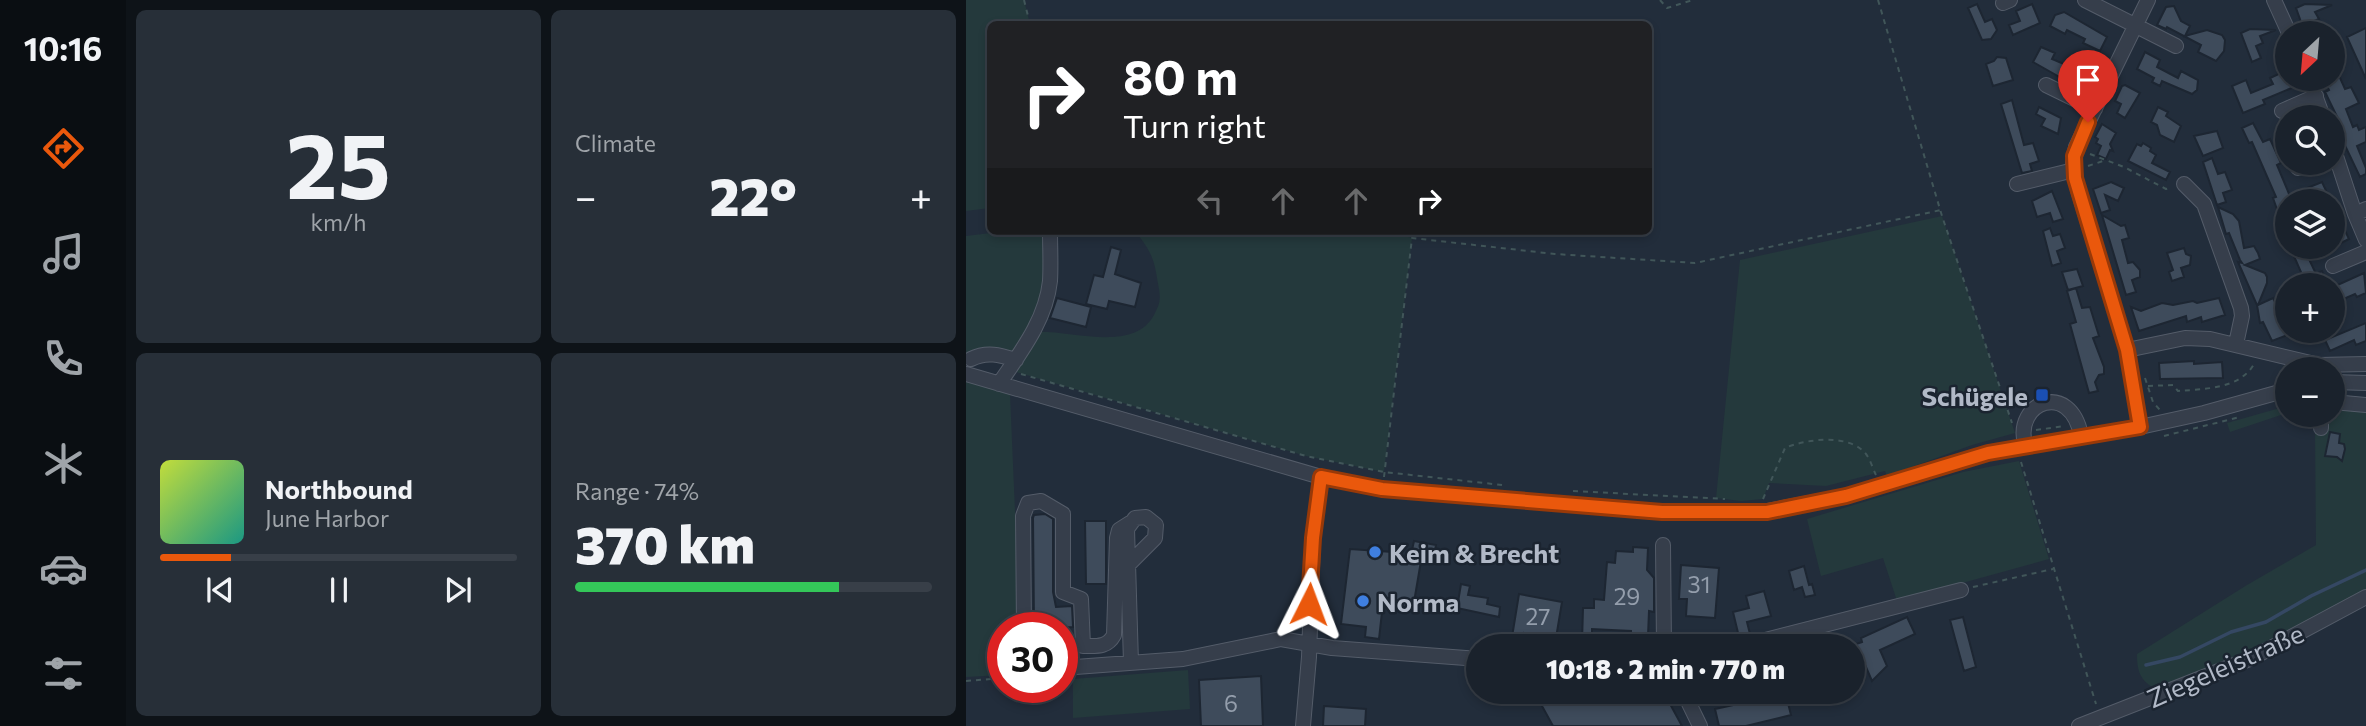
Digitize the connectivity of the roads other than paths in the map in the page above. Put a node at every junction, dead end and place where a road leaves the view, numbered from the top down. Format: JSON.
{"nodes":[{"id":1,"x":2085,"y":0,"type":"edge"},
{"id":2,"x":2148,"y":0,"type":"edge"},
{"id":3,"x":2274,"y":0,"type":"edge"},
{"id":4,"x":2284,"y":21,"type":"edge"},
{"id":5,"x":2136,"y":25,"type":"junction"},
{"id":6,"x":2176,"y":46,"type":"dead end"},
{"id":7,"x":2046,"y":85,"type":"dead end"},
{"id":8,"x":2314,"y":91,"type":"edge"},
{"id":9,"x":2316,"y":96,"type":"junction"},
{"id":10,"x":2296,"y":105,"type":"edge"},
{"id":11,"x":2319,"y":105,"type":"edge"},
{"id":12,"x":2095,"y":108,"type":"junction"},
{"id":13,"x":2074,"y":170,"type":"junction"},
{"id":14,"x":2344,"y":175,"type":"edge"},
{"id":15,"x":2017,"y":184,"type":"dead end"},
{"id":16,"x":2184,"y":184,"type":"road end"},
{"id":17,"x":2361,"y":211,"type":"edge"},
{"id":18,"x":1050,"y":235,"type":"edge"},
{"id":19,"x":2366,"y":240,"type":"edge"},
{"id":20,"x":2366,"y":252,"type":"edge"},
{"id":21,"x":2333,"y":266,"type":"dead end"},
{"id":22,"x":2236,"y":344,"type":"junction"},
{"id":23,"x":2127,"y":350,"type":"junction"},
{"id":24,"x":971,"y":359,"type":"dead end"},
{"id":25,"x":2366,"y":364,"type":"edge"},
{"id":26,"x":1012,"y":365,"type":"junction"},
{"id":27,"x":966,"y":374,"type":"edge"},
{"id":28,"x":2345,"y":383,"type":"edge"},
{"id":29,"x":2366,"y":383,"type":"edge"},
{"id":30,"x":999,"y":384,"type":"junction"},
{"id":31,"x":2275,"y":393,"type":"edge"},
{"id":32,"x":2345,"y":403,"type":"edge"},
{"id":33,"x":2366,"y":405,"type":"edge"},
{"id":34,"x":2140,"y":427,"type":"junction"},
{"id":35,"x":2080,"y":430,"type":"junction"},
{"id":36,"x":2024,"y":438,"type":"junction"},
{"id":37,"x":1321,"y":477,"type":"junction"},
{"id":38,"x":1130,"y":523,"type":"junction"},
{"id":39,"x":1663,"y":545,"type":"dead end"},
{"id":40,"x":1129,"y":564,"type":"junction"},
{"id":41,"x":1961,"y":590,"type":"road end"},
{"id":42,"x":2366,"y":597,"type":"edge"},
{"id":43,"x":1024,"y":612,"type":"edge"},
{"id":44,"x":1664,"y":634,"type":"edge"},
{"id":45,"x":1789,"y":634,"type":"edge"},
{"id":46,"x":1308,"y":643,"type":"junction"},
{"id":47,"x":1466,"y":658,"type":"edge"},
{"id":48,"x":1131,"y":663,"type":"junction"},
{"id":49,"x":1078,"y":666,"type":"edge"},
{"id":50,"x":1689,"y":704,"type":"edge"},
{"id":51,"x":1303,"y":726,"type":"edge"},
{"id":52,"x":1700,"y":726,"type":"edge"},
{"id":53,"x":2080,"y":726,"type":"edge"}],
"edges":[{"from":1,"to":5,"type":"street"},
{"from":2,"to":5,"type":"street"},
{"from":3,"to":4,"type":"street"},
{"from":5,"to":6,"type":"street"},
{"from":5,"to":12,"type":"street"},
{"from":7,"to":12,"type":"street"},
{"from":8,"to":9,"type":"street"},
{"from":9,"to":10,"type":"street"},
{"from":9,"to":11,"type":"street"},
{"from":12,"to":13,"type":"street"},
{"from":13,"to":15,"type":"street"},
{"from":13,"to":23,"type":"street"},
{"from":14,"to":17,"type":"street"},
{"from":16,"to":22,"type":"street"},
{"from":17,"to":19,"type":"street"},
{"from":18,"to":26,"type":"street"},
{"from":20,"to":21,"type":"street"},
{"from":22,"to":23,"type":"street"},
{"from":22,"to":25,"type":"street"},
{"from":23,"to":34,"type":"street"},
{"from":24,"to":26,"type":"street"},
{"from":26,"to":30,"type":"street"},
{"from":27,"to":30,"type":"street"},
{"from":28,"to":29,"type":"street"},
{"from":30,"to":37,"type":"street"},
{"from":31,"to":34,"type":"street"},
{"from":32,"to":33,"type":"street"},
{"from":34,"to":35,"type":"street"},
{"from":35,"to":36,"type":"street"},
{"from":35,"to":36,"type":"street"},
{"from":36,"to":37,"type":"street"},
{"from":37,"to":46,"type":"street"},
{"from":38,"to":40,"type":"street"},
{"from":38,"to":40,"type":"street"},
{"from":38,"to":43,"type":"street"},
{"from":39,"to":44,"type":"street"},
{"from":40,"to":48,"type":"street"},
{"from":41,"to":45,"type":"street"},
{"from":42,"to":53,"type":"street","name":"Ziegeleistraße"},
{"from":46,"to":47,"type":"street"},
{"from":46,"to":48,"type":"street"},
{"from":46,"to":51,"type":"street"},
{"from":48,"to":49,"type":"street"},
{"from":50,"to":52,"type":"street"}]}
